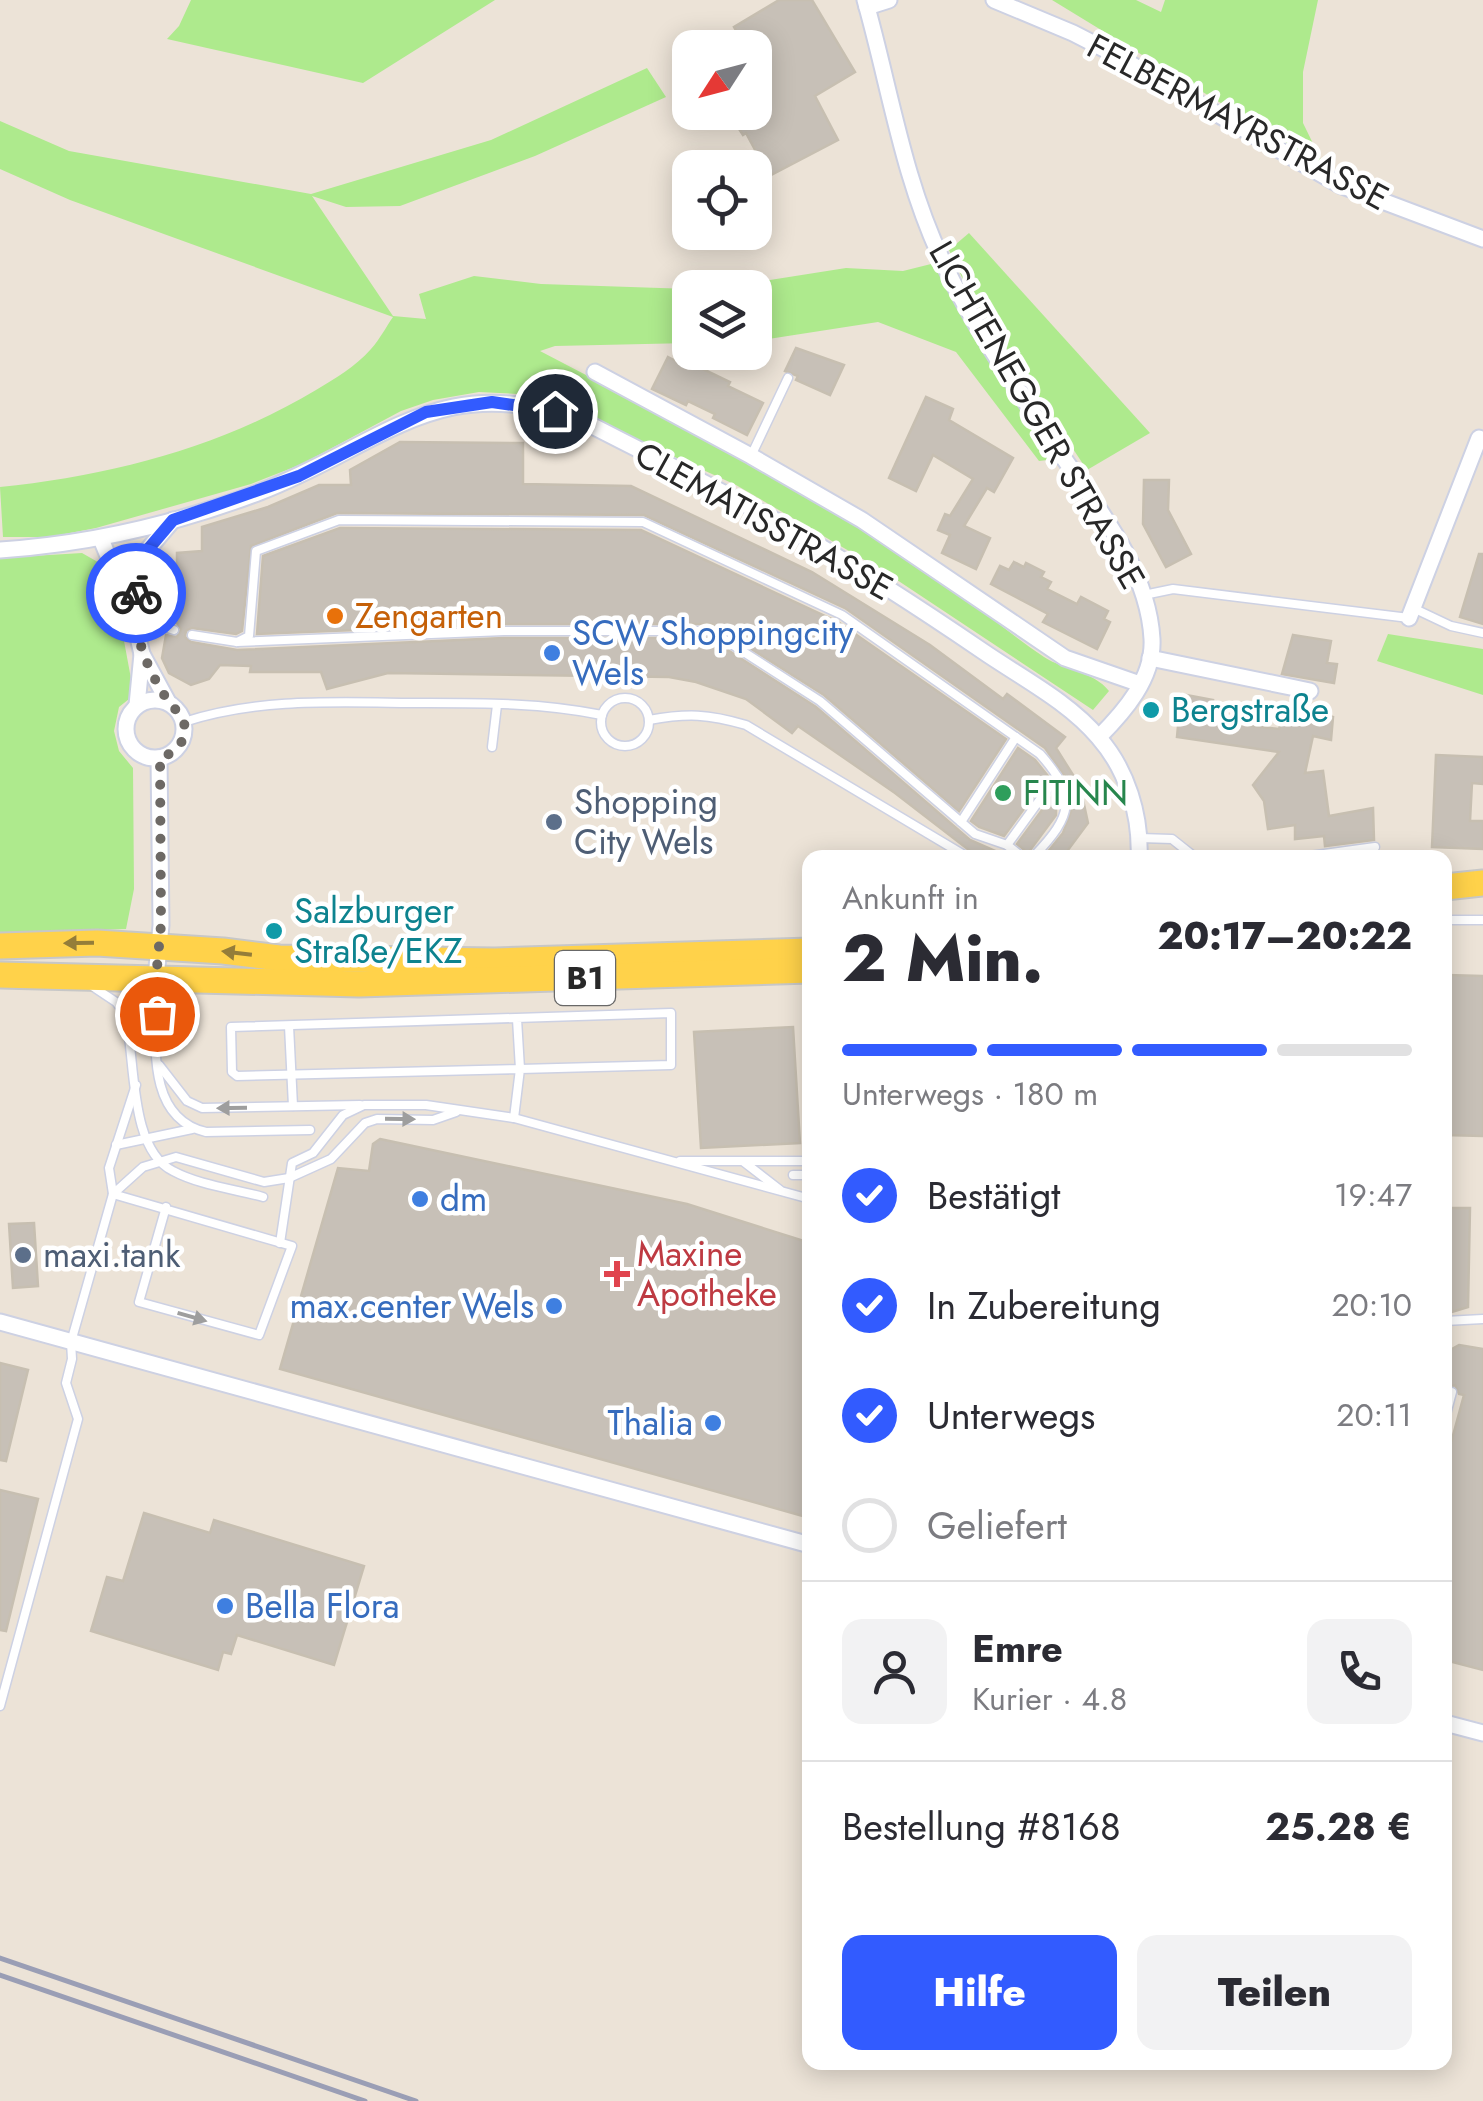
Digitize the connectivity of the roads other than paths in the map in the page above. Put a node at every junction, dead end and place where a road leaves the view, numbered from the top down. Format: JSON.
{"nodes":[{"id":1,"x":888,"y":0,"type":"edge"},
{"id":2,"x":994,"y":0,"type":"edge"},
{"id":3,"x":866,"y":4,"type":"edge"},
{"id":4,"x":1483,"y":239,"type":"edge"},
{"id":5,"x":595,"y":372,"type":"dead end"},
{"id":6,"x":788,"y":378,"type":"dead end"},
{"id":7,"x":1482,"y":436,"type":"edge"},
{"id":8,"x":752,"y":456,"type":"junction"},
{"id":9,"x":173,"y":520,"type":"junction"},
{"id":10,"x":121,"y":535,"type":"junction"},
{"id":11,"x":101,"y":539,"type":"junction"},
{"id":12,"x":0,"y":550,"type":"edge"},
{"id":13,"x":139,"y":560,"type":"junction"},
{"id":14,"x":1144,"y":595,"type":"junction"},
{"id":15,"x":1411,"y":613,"type":"junction"},
{"id":16,"x":133,"y":616,"type":"junction"},
{"id":17,"x":174,"y":630,"type":"dead end"},
{"id":18,"x":1483,"y":634,"type":"edge"},
{"id":19,"x":192,"y":635,"type":"dead end"},
{"id":20,"x":237,"y":642,"type":"junction"},
{"id":21,"x":142,"y":654,"type":"junction"},
{"id":22,"x":1150,"y":658,"type":"junction"},
{"id":23,"x":1140,"y":684,"type":"junction"},
{"id":24,"x":1310,"y":691,"type":"dead end"},
{"id":25,"x":168,"y":702,"type":"junction"},
{"id":26,"x":137,"y":705,"type":"junction"},
{"id":27,"x":497,"y":705,"type":"junction"},
{"id":28,"x":602,"y":716,"type":"junction"},
{"id":29,"x":649,"y":720,"type":"junction"},
{"id":30,"x":184,"y":722,"type":"junction"},
{"id":31,"x":1016,"y":737,"type":"junction"},
{"id":32,"x":1099,"y":737,"type":"junction"},
{"id":33,"x":492,"y":748,"type":"dead end"},
{"id":34,"x":160,"y":758,"type":"junction"},
{"id":35,"x":1057,"y":776,"type":"junction"},
{"id":36,"x":961,"y":822,"type":"junction"},
{"id":37,"x":1140,"y":838,"type":"junction"},
{"id":38,"x":1007,"y":844,"type":"junction"},
{"id":39,"x":1376,"y":846,"type":"dead end"},
{"id":40,"x":956,"y":850,"type":"edge"},
{"id":41,"x":1013,"y":850,"type":"edge"},
{"id":42,"x":1041,"y":850,"type":"edge"},
{"id":43,"x":1140,"y":850,"type":"edge"},
{"id":44,"x":1186,"y":850,"type":"edge"},
{"id":45,"x":1349,"y":850,"type":"edge"},
{"id":46,"x":1483,"y":883,"type":"edge"},
{"id":47,"x":1452,"y":886,"type":"edge"},
{"id":48,"x":1452,"y":920,"type":"edge"},
{"id":49,"x":1483,"y":920,"type":"edge"},
{"id":50,"x":0,"y":946,"type":"edge"},
{"id":51,"x":158,"y":946,"type":"junction"},
{"id":52,"x":802,"y":950,"type":"edge"},
{"id":53,"x":802,"y":970,"type":"edge"},
{"id":54,"x":0,"y":975,"type":"edge"},
{"id":55,"x":76,"y":975,"type":"junction"},
{"id":56,"x":156,"y":978,"type":"junction"},
{"id":57,"x":517,"y":1018,"type":"junction"},
{"id":58,"x":128,"y":1024,"type":"junction"},
{"id":59,"x":289,"y":1026,"type":"junction"},
{"id":60,"x":158,"y":1063,"type":"junction"},
{"id":61,"x":520,"y":1069,"type":"junction"},
{"id":62,"x":292,"y":1075,"type":"junction"},
{"id":63,"x":136,"y":1085,"type":"junction"},
{"id":64,"x":364,"y":1105,"type":"junction"},
{"id":65,"x":293,"y":1106,"type":"junction"},
{"id":66,"x":459,"y":1110,"type":"junction"},
{"id":67,"x":514,"y":1118,"type":"junction"},
{"id":68,"x":192,"y":1129,"type":"junction"},
{"id":69,"x":310,"y":1130,"type":"dead end"},
{"id":70,"x":144,"y":1141,"type":"junction"},
{"id":71,"x":116,"y":1145,"type":"junction"},
{"id":72,"x":658,"y":1159,"type":"junction"},
{"id":73,"x":158,"y":1161,"type":"junction"},
{"id":74,"x":744,"y":1162,"type":"junction"},
{"id":75,"x":802,"y":1162,"type":"edge"},
{"id":76,"x":792,"y":1175,"type":"dead end"},
{"id":77,"x":802,"y":1175,"type":"edge"},
{"id":78,"x":289,"y":1178,"type":"junction"},
{"id":79,"x":784,"y":1192,"type":"junction"},
{"id":80,"x":113,"y":1194,"type":"junction"},
{"id":81,"x":263,"y":1198,"type":"dead end"},
{"id":82,"x":802,"y":1198,"type":"edge"},
{"id":83,"x":166,"y":1207,"type":"junction"},
{"id":84,"x":280,"y":1243,"type":"junction"},
{"id":85,"x":1483,"y":1320,"type":"edge"},
{"id":86,"x":1452,"y":1321,"type":"edge"},
{"id":87,"x":0,"y":1322,"type":"edge"},
{"id":88,"x":71,"y":1342,"type":"junction"},
{"id":89,"x":802,"y":1543,"type":"edge"},
{"id":90,"x":0,"y":1706,"type":"edge"},
{"id":91,"x":1452,"y":1725,"type":"edge"},
{"id":92,"x":1483,"y":1732,"type":"edge"}],
"edges":[{"from":1,"to":3,"type":"street"},
{"from":2,"to":4,"type":"street","name":"FELBERMAYRSTRASSE"},
{"from":3,"to":14,"type":"street","name":"LICHTENEGGER STRASSE"},
{"from":5,"to":8,"type":"street"},
{"from":6,"to":8,"type":"lane"},
{"from":7,"to":15,"type":"street"},
{"from":8,"to":23,"type":"street"},
{"from":9,"to":10,"type":"street","name":"CLEMATISSTRASSE"},
{"from":9,"to":13,"type":"street"},
{"from":9,"to":32,"type":"street","name":"CLEMATISSTRASSE"},
{"from":10,"to":11,"type":"street","name":"CLEMATISSTRASSE"},
{"from":10,"to":13,"type":"street"},
{"from":11,"to":12,"type":"street","name":"CLEMATISSTRASSE"},
{"from":11,"to":16,"type":"street"},
{"from":13,"to":16,"type":"street"},
{"from":14,"to":15,"type":"lane"},
{"from":14,"to":22,"type":"street","name":"LICHTENEGGER STRASSE"},
{"from":15,"to":18,"type":"lane"},
{"from":16,"to":17,"type":"lane"},
{"from":16,"to":21,"type":"street"},
{"from":19,"to":20,"type":"lane"},
{"from":20,"to":31,"type":"lane"},
{"from":20,"to":36,"type":"lane"},
{"from":21,"to":25,"type":"street"},
{"from":21,"to":26,"type":"street"},
{"from":22,"to":23,"type":"street","name":"LICHTENEGGER STRASSE"},
{"from":22,"to":24,"type":"street"},
{"from":23,"to":32,"type":"street","name":"LICHTENEGGER STRASSE"},
{"from":25,"to":26,"type":"street"},
{"from":25,"to":30,"type":"street"},
{"from":26,"to":34,"type":"street"},
{"from":27,"to":28,"type":"lane"},
{"from":27,"to":30,"type":"lane"},
{"from":27,"to":33,"type":"lane"},
{"from":28,"to":29,"type":"lane"},
{"from":28,"to":29,"type":"lane"},
{"from":29,"to":40,"type":"lane"},
{"from":30,"to":34,"type":"street"},
{"from":31,"to":35,"type":"lane"},
{"from":31,"to":36,"type":"lane"},
{"from":32,"to":37,"type":"street"},
{"from":34,"to":51,"type":"street"},
{"from":35,"to":38,"type":"lane"},
{"from":35,"to":42,"type":"lane"},
{"from":36,"to":38,"type":"lane"},
{"from":37,"to":43,"type":"street"},
{"from":37,"to":44,"type":"lane"},
{"from":38,"to":41,"type":"lane"},
{"from":39,"to":45,"type":"lane"},
{"from":46,"to":47,"type":"main road"},
{"from":48,"to":49,"type":"lane"},
{"from":51,"to":50,"type":"main road","number":"B1","one_way":true},
{"from":52,"to":51,"type":"main road","number":"B1","one_way":true},
{"from":51,"to":56,"type":"street"},
{"from":53,"to":56,"type":"main road","number":"B1"},
{"from":54,"to":55,"type":"main road","number":"B1"},
{"from":55,"to":56,"type":"main road","number":"B1"},
{"from":55,"to":58,"type":"lane"},
{"from":56,"to":58,"type":"lane"},
{"from":56,"to":60,"type":"lane"},
{"from":57,"to":59,"type":"lane"},
{"from":57,"to":61,"type":"lane"},
{"from":57,"to":61,"type":"lane"},
{"from":58,"to":63,"type":"lane"},
{"from":59,"to":62,"type":"lane"},
{"from":59,"to":62,"type":"lane"},
{"from":65,"to":60,"type":"lane","one_way":true},
{"from":60,"to":68,"type":"lane"},
{"from":61,"to":62,"type":"lane"},
{"from":61,"to":67,"type":"lane"},
{"from":62,"to":65,"type":"lane"},
{"from":63,"to":70,"type":"lane"},
{"from":63,"to":71,"type":"lane"},
{"from":64,"to":65,"type":"lane"},
{"from":64,"to":66,"type":"lane"},
{"from":64,"to":78,"type":"lane"},
{"from":66,"to":67,"type":"lane"},
{"from":78,"to":66,"type":"lane","one_way":true},
{"from":67,"to":72,"type":"lane"},
{"from":68,"to":69,"type":"lane"},
{"from":68,"to":70,"type":"lane"},
{"from":70,"to":71,"type":"lane"},
{"from":70,"to":73,"type":"lane"},
{"from":71,"to":80,"type":"lane"},
{"from":72,"to":74,"type":"lane"},
{"from":72,"to":79,"type":"lane"},
{"from":73,"to":78,"type":"lane"},
{"from":73,"to":80,"type":"lane"},
{"from":73,"to":81,"type":"lane"},
{"from":74,"to":75,"type":"lane"},
{"from":74,"to":79,"type":"lane"},
{"from":76,"to":77,"type":"lane"},
{"from":78,"to":84,"type":"lane"},
{"from":79,"to":82,"type":"lane"},
{"from":80,"to":83,"type":"lane"},
{"from":80,"to":88,"type":"lane"},
{"from":83,"to":84,"type":"lane"},
{"from":83,"to":84,"type":"lane","one_way":true},
{"from":85,"to":86,"type":"lane"},
{"from":87,"to":88,"type":"street"},
{"from":88,"to":89,"type":"street"},
{"from":88,"to":90,"type":"lane"},
{"from":91,"to":92,"type":"street"}]}
